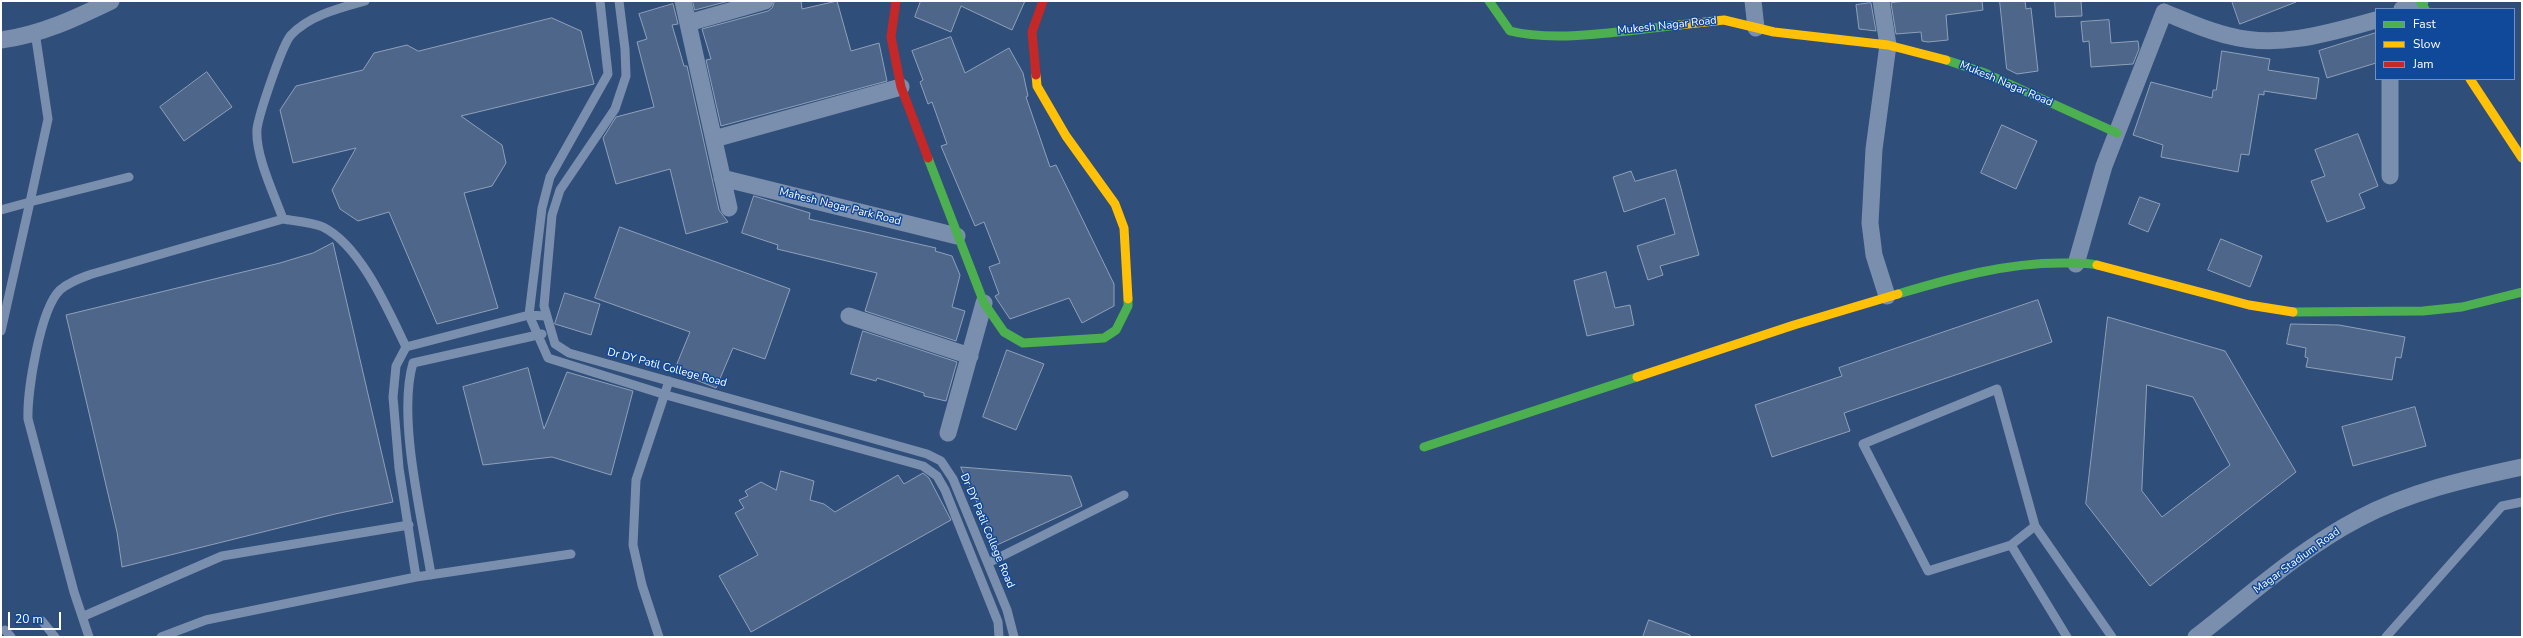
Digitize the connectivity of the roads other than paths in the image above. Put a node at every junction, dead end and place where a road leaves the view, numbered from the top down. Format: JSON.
{"nodes":[{"id":1,"x":111,"y":1,"type":"edge"},
{"id":2,"x":365,"y":1,"type":"edge"},
{"id":3,"x":600,"y":1,"type":"edge"},
{"id":4,"x":619,"y":1,"type":"edge"},
{"id":5,"x":683,"y":1,"type":"edge"},
{"id":6,"x":765,"y":1,"type":"edge"},
{"id":7,"x":896,"y":1,"type":"edge"},
{"id":8,"x":1043,"y":1,"type":"edge"},
{"id":9,"x":1489,"y":1,"type":"edge"},
{"id":10,"x":1753,"y":1,"type":"edge"},
{"id":11,"x":1881,"y":1,"type":"edge"},
{"id":12,"x":2420,"y":1,"type":"edge"},
{"id":13,"x":2163,"y":6,"type":"edge"},
{"id":14,"x":2404,"y":8,"type":"edge"},
{"id":15,"x":2375,"y":20,"type":"edge"},
{"id":16,"x":688,"y":23,"type":"junction"},
{"id":17,"x":1756,"y":28,"type":"junction"},
{"id":18,"x":35,"y":32,"type":"junction"},
{"id":19,"x":1,"y":40,"type":"edge"},
{"id":20,"x":1888,"y":45,"type":"junction"},
{"id":21,"x":2390,"y":80,"type":"edge"},
{"id":22,"x":2471,"y":80,"type":"edge"},
{"id":23,"x":900,"y":87,"type":"junction"},
{"id":24,"x":714,"y":139,"type":"junction"},
{"id":25,"x":2114,"y":140,"type":"junction"},
{"id":26,"x":2522,"y":158,"type":"edge"},
{"id":27,"x":2390,"y":176,"type":"dead end"},
{"id":28,"x":129,"y":177,"type":"dead end"},
{"id":29,"x":722,"y":178,"type":"junction"},
{"id":30,"x":30,"y":202,"type":"junction"},
{"id":31,"x":729,"y":208,"type":"dead end"},
{"id":32,"x":1,"y":210,"type":"edge"},
{"id":33,"x":283,"y":219,"type":"junction"},
{"id":34,"x":957,"y":236,"type":"junction"},
{"id":35,"x":2076,"y":264,"type":"junction"},
{"id":36,"x":2522,"y":292,"type":"edge"},
{"id":37,"x":1887,"y":296,"type":"junction"},
{"id":38,"x":984,"y":303,"type":"junction"},
{"id":39,"x":529,"y":315,"type":"junction"},
{"id":40,"x":545,"y":316,"type":"junction"},
{"id":41,"x":850,"y":316,"type":"dead end"},
{"id":42,"x":1,"y":331,"type":"edge"},
{"id":43,"x":551,"y":333,"type":"junction"},
{"id":44,"x":538,"y":335,"type":"junction"},
{"id":45,"x":406,"y":347,"type":"junction"},
{"id":46,"x":970,"y":356,"type":"junction"},
{"id":47,"x":669,"y":381,"type":"junction"},
{"id":48,"x":666,"y":395,"type":"junction"},
{"id":49,"x":948,"y":433,"type":"dead end"},
{"id":50,"x":1424,"y":447,"type":"dead end"},
{"id":51,"x":2522,"y":467,"type":"edge"},
{"id":52,"x":1124,"y":495,"type":"dead end"},
{"id":53,"x":2522,"y":502,"type":"edge"},
{"id":54,"x":409,"y":525,"type":"junction"},
{"id":55,"x":2035,"y":526,"type":"junction"},
{"id":56,"x":2011,"y":546,"type":"junction"},
{"id":57,"x":570,"y":554,"type":"dead end"},
{"id":58,"x":988,"y":563,"type":"junction"},
{"id":59,"x":431,"y":575,"type":"junction"},
{"id":60,"x":416,"y":577,"type":"junction"},
{"id":61,"x":84,"y":616,"type":"junction"},
{"id":62,"x":42,"y":621,"type":"dead end"},
{"id":63,"x":55,"y":637,"type":"edge"},
{"id":64,"x":89,"y":637,"type":"edge"},
{"id":65,"x":161,"y":637,"type":"edge"},
{"id":66,"x":659,"y":637,"type":"edge"},
{"id":67,"x":999,"y":637,"type":"edge"},
{"id":68,"x":1014,"y":637,"type":"edge"},
{"id":69,"x":2067,"y":637,"type":"edge"},
{"id":70,"x":2112,"y":637,"type":"edge"},
{"id":71,"x":2196,"y":637,"type":"edge"},
{"id":72,"x":2386,"y":637,"type":"edge"}],
"edges":[{"from":1,"to":18,"type":"street"},
{"from":2,"to":33,"type":"lane"},
{"from":3,"to":39,"type":"lane"},
{"from":4,"to":40,"type":"lane","name":"Dr DY Patil College Road"},
{"from":5,"to":16,"type":"street"},
{"from":6,"to":16,"type":"street"},
{"from":7,"to":23,"type":"street"},
{"from":8,"to":38,"type":"street"},
{"from":9,"to":17,"type":"street","name":"Mukesh Nagar Road"},
{"from":10,"to":17,"type":"street"},
{"from":11,"to":20,"type":"street"},
{"from":12,"to":14,"type":"street"},
{"from":13,"to":15,"type":"street"},
{"from":13,"to":25,"type":"street"},
{"from":16,"to":24,"type":"street"},
{"from":17,"to":20,"type":"street","name":"Mukesh Nagar Road"},
{"from":18,"to":19,"type":"street"},
{"from":18,"to":30,"type":"lane"},
{"from":20,"to":25,"type":"street","name":"Mukesh Nagar Road"},
{"from":20,"to":37,"type":"street"},
{"from":21,"to":27,"type":"street"},
{"from":22,"to":26,"type":"street"},
{"from":23,"to":24,"type":"street"},
{"from":23,"to":34,"type":"street"},
{"from":24,"to":29,"type":"street"},
{"from":25,"to":35,"type":"street"},
{"from":28,"to":30,"type":"lane"},
{"from":29,"to":31,"type":"street"},
{"from":29,"to":34,"type":"street","name":"Mahesh Nagar Park Road"},
{"from":30,"to":32,"type":"lane"},
{"from":30,"to":42,"type":"lane"},
{"from":33,"to":45,"type":"lane"},
{"from":33,"to":61,"type":"lane"},
{"from":34,"to":38,"type":"street"},
{"from":35,"to":36,"type":"street"},
{"from":35,"to":37,"type":"street"},
{"from":37,"to":50,"type":"street"},
{"from":38,"to":46,"type":"street"},
{"from":39,"to":40,"type":"lane"},
{"from":39,"to":44,"type":"lane","name":"Dr DY Patil College Road"},
{"from":39,"to":45,"type":"lane"},
{"from":40,"to":43,"type":"lane","name":"Dr DY Patil College Road"},
{"from":41,"to":46,"type":"street"},
{"from":43,"to":44,"type":"lane"},
{"from":43,"to":47,"type":"lane","name":"Dr DY Patil College Road"},
{"from":44,"to":48,"type":"lane","name":"Dr DY Patil College Road"},
{"from":44,"to":59,"type":"lane"},
{"from":45,"to":54,"type":"lane"},
{"from":46,"to":49,"type":"street"},
{"from":47,"to":48,"type":"lane"},
{"from":47,"to":58,"type":"lane","name":"Dr DY Patil College Road"},
{"from":48,"to":66,"type":"lane"},
{"from":48,"to":67,"type":"lane","name":"Dr DY Patil College Road"},
{"from":51,"to":71,"type":"street","name":"Magar Stadium Road"},
{"from":52,"to":58,"type":"lane"},
{"from":53,"to":72,"type":"lane"},
{"from":54,"to":60,"type":"lane"},
{"from":54,"to":61,"type":"lane"},
{"from":55,"to":56,"type":"lane"},
{"from":55,"to":56,"type":"lane"},
{"from":55,"to":70,"type":"lane"},
{"from":56,"to":69,"type":"lane"},
{"from":57,"to":59,"type":"lane"},
{"from":58,"to":68,"type":"lane","name":"Dr DY Patil College Road"},
{"from":59,"to":60,"type":"lane"},
{"from":60,"to":65,"type":"lane"},
{"from":61,"to":64,"type":"lane"},
{"from":62,"to":63,"type":"lane"}]}
